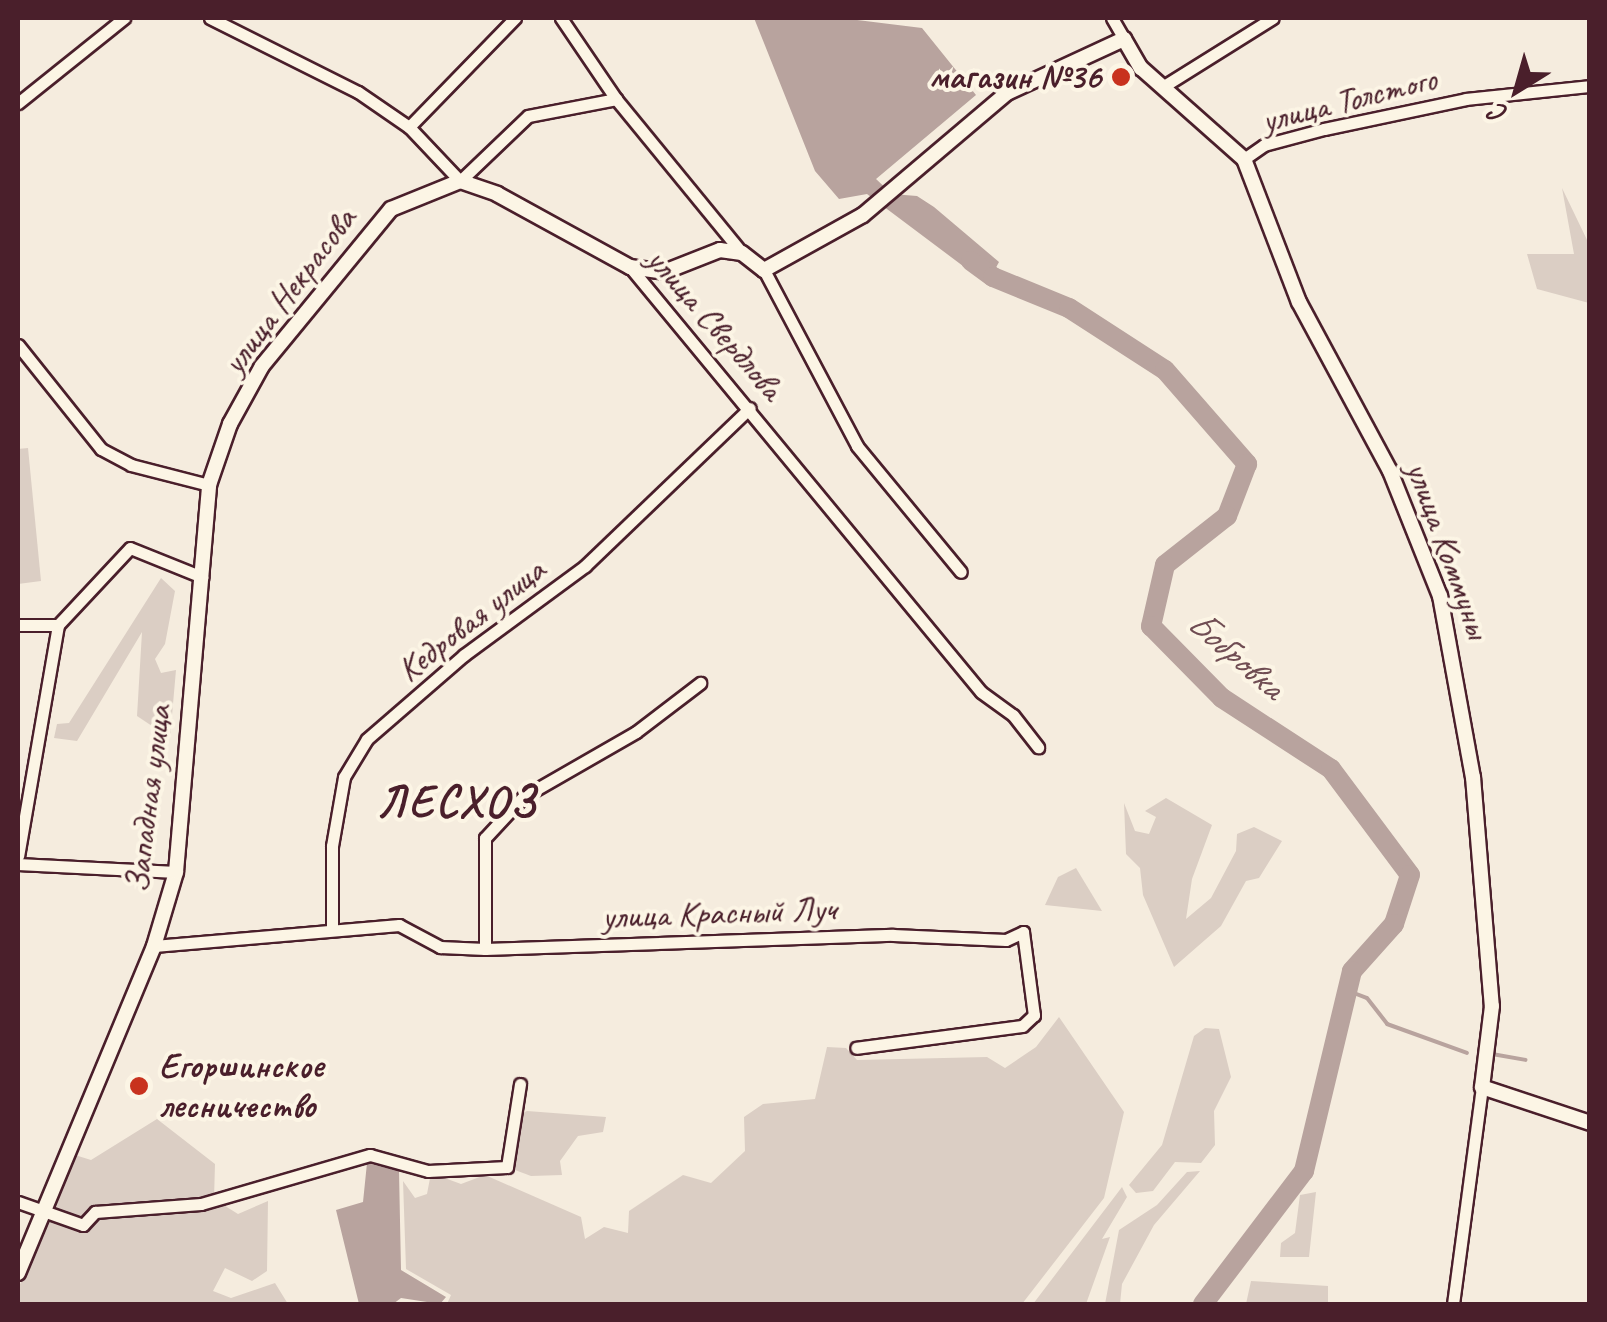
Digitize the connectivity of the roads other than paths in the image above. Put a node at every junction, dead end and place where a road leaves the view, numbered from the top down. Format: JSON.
{"nodes":[{"id":1,"x":124,"y":18,"type":"edge"},
{"id":2,"x":210,"y":18,"type":"edge"},
{"id":3,"x":515,"y":18,"type":"edge"},
{"id":4,"x":560,"y":18,"type":"edge"},
{"id":5,"x":1112,"y":18,"type":"edge"},
{"id":6,"x":1273,"y":18,"type":"edge"},
{"id":7,"x":1124,"y":39,"type":"junction"},
{"id":8,"x":1164,"y":86,"type":"junction"},
{"id":9,"x":1590,"y":86,"type":"edge"},
{"id":10,"x":616,"y":99,"type":"junction"},
{"id":11,"x":18,"y":103,"type":"edge"},
{"id":12,"x":410,"y":127,"type":"junction"},
{"id":13,"x":1244,"y":159,"type":"junction"},
{"id":14,"x":460,"y":181,"type":"junction"},
{"id":15,"x":742,"y":254,"type":"junction"},
{"id":16,"x":630,"y":267,"type":"junction"},
{"id":17,"x":764,"y":270,"type":"junction"},
{"id":18,"x":18,"y":345,"type":"edge"},
{"id":19,"x":750,"y":408,"type":"junction"},
{"id":20,"x":209,"y":486,"type":"junction"},
{"id":21,"x":961,"y":572,"type":"dead end"},
{"id":22,"x":202,"y":578,"type":"junction"},
{"id":23,"x":18,"y":625,"type":"edge"},
{"id":24,"x":58,"y":626,"type":"junction"},
{"id":25,"x":700,"y":683,"type":"dead end"},
{"id":26,"x":1038,"y":747,"type":"dead end"},
{"id":27,"x":18,"y":856,"type":"edge"},
{"id":28,"x":18,"y":864,"type":"edge"},
{"id":29,"x":176,"y":872,"type":"junction"},
{"id":30,"x":332,"y":928,"type":"junction"},
{"id":31,"x":154,"y":946,"type":"junction"},
{"id":32,"x":485,"y":949,"type":"junction"},
{"id":33,"x":856,"y":1048,"type":"dead end"},
{"id":34,"x":520,"y":1084,"type":"dead end"},
{"id":35,"x":1482,"y":1087,"type":"junction"},
{"id":36,"x":1590,"y":1122,"type":"edge"},
{"id":37,"x":18,"y":1202,"type":"edge"},
{"id":38,"x":44,"y":1215,"type":"junction"},
{"id":39,"x":18,"y":1273,"type":"edge"},
{"id":40,"x":1453,"y":1304,"type":"edge"}],
"edges":[{"from":1,"to":11,"type":"street"},
{"from":2,"to":12,"type":"street","name":"улица Свердлова"},
{"from":3,"to":12,"type":"street"},
{"from":4,"to":10,"type":"street"},
{"from":5,"to":7,"type":"street","name":"улица Коммуны"},
{"from":6,"to":8,"type":"street"},
{"from":7,"to":8,"type":"street","name":"улица Коммуны"},
{"from":7,"to":17,"type":"street"},
{"from":8,"to":13,"type":"street","name":"улица Коммуны"},
{"from":9,"to":13,"type":"street","name":"улица Толстого"},
{"from":10,"to":14,"type":"street","name":"улица Некрасова"},
{"from":10,"to":15,"type":"street"},
{"from":12,"to":14,"type":"street","name":"улица Свердлова"},
{"from":13,"to":35,"type":"street","name":"улица Коммуны"},
{"from":14,"to":16,"type":"street","name":"улица Свердлова"},
{"from":14,"to":20,"type":"street","name":"улица Некрасова"},
{"from":15,"to":16,"type":"street"},
{"from":15,"to":17,"type":"street"},
{"from":16,"to":19,"type":"street","name":"улица Свердлова"},
{"from":17,"to":21,"type":"street"},
{"from":18,"to":20,"type":"street"},
{"from":19,"to":26,"type":"street","name":"улица Свердлова"},
{"from":19,"to":30,"type":"street","name":"Кедровая улица"},
{"from":20,"to":22,"type":"street","name":"Западная улица"},
{"from":22,"to":24,"type":"street"},
{"from":22,"to":29,"type":"street","name":"Западная улица"},
{"from":23,"to":24,"type":"street"},
{"from":24,"to":27,"type":"street"},
{"from":25,"to":32,"type":"street"},
{"from":28,"to":29,"type":"street"},
{"from":29,"to":31,"type":"street","name":"Западная улица"},
{"from":30,"to":31,"type":"street","name":"улица Красный Луч"},
{"from":30,"to":32,"type":"street","name":"улица Красный Луч"},
{"from":31,"to":38,"type":"street","name":"Западная улица"},
{"from":32,"to":33,"type":"street","name":"улица Красный Луч"},
{"from":34,"to":38,"type":"street"},
{"from":35,"to":36,"type":"street"},
{"from":35,"to":40,"type":"street","name":"улица Коммуны"},
{"from":37,"to":38,"type":"street"},
{"from":38,"to":39,"type":"street","name":"Западная улица"}]}
